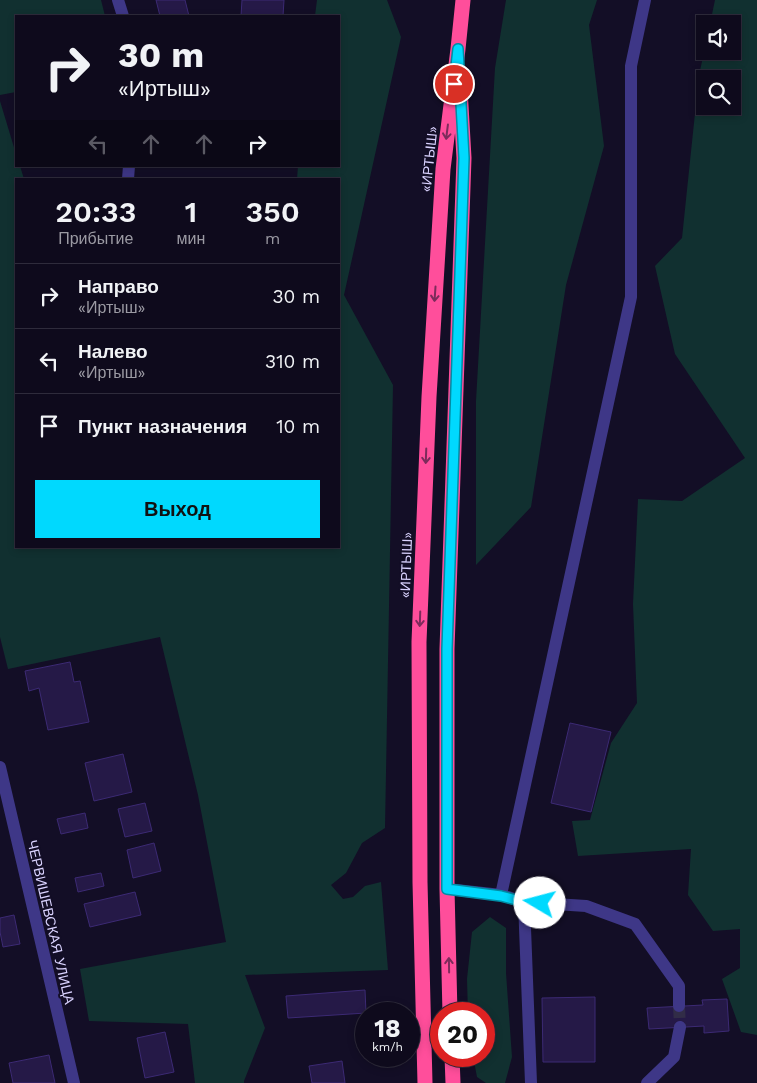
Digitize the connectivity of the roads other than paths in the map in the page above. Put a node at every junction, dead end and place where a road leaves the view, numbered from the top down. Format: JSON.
{"nodes":[{"id":1,"x":118,"y":0,"type":"edge"},
{"id":2,"x":463,"y":0,"type":"edge"},
{"id":3,"x":644,"y":0,"type":"edge"},
{"id":4,"x":123,"y":15,"type":"edge"},
{"id":5,"x":458,"y":49,"type":"junction"},
{"id":6,"x":0,"y":767,"type":"edge"},
{"id":7,"x":447,"y":889,"type":"junction"},
{"id":8,"x":501,"y":896,"type":"junction"},
{"id":9,"x":524,"y":902,"type":"junction"},
{"id":10,"x":450,"y":1002,"type":"edge"},
{"id":11,"x":679,"y":1006,"type":"tunnel mouth"},
{"id":12,"x":680,"y":1027,"type":"tunnel mouth"},
{"id":13,"x":452,"y":1067,"type":"edge"},
{"id":14,"x":74,"y":1083,"type":"edge"},
{"id":15,"x":425,"y":1083,"type":"edge"},
{"id":16,"x":453,"y":1083,"type":"edge"},
{"id":17,"x":531,"y":1083,"type":"edge"},
{"id":18,"x":646,"y":1083,"type":"edge"}],
"edges":[{"from":1,"to":4,"type":"street"},
{"from":2,"to":5,"type":"highway","name":"«ИРТЫШ»"},
{"from":3,"to":8,"type":"street"},
{"from":5,"to":7,"type":"highway","name":"«ИРТЫШ»"},
{"from":5,"to":15,"type":"highway","name":"«ИРТЫШ»","one_way":true},
{"from":6,"to":14,"type":"street","name":"ЧЕРВИШЕВСКАЯ УЛИЦА"},
{"from":7,"to":8,"type":"street"},
{"from":10,"to":7,"type":"highway","name":"«ИРТЫШ»","one_way":true},
{"from":8,"to":9,"type":"street"},
{"from":9,"to":11,"type":"street"},
{"from":9,"to":17,"type":"street"},
{"from":12,"to":18,"type":"street"},
{"from":13,"to":16,"type":"highway"}]}
